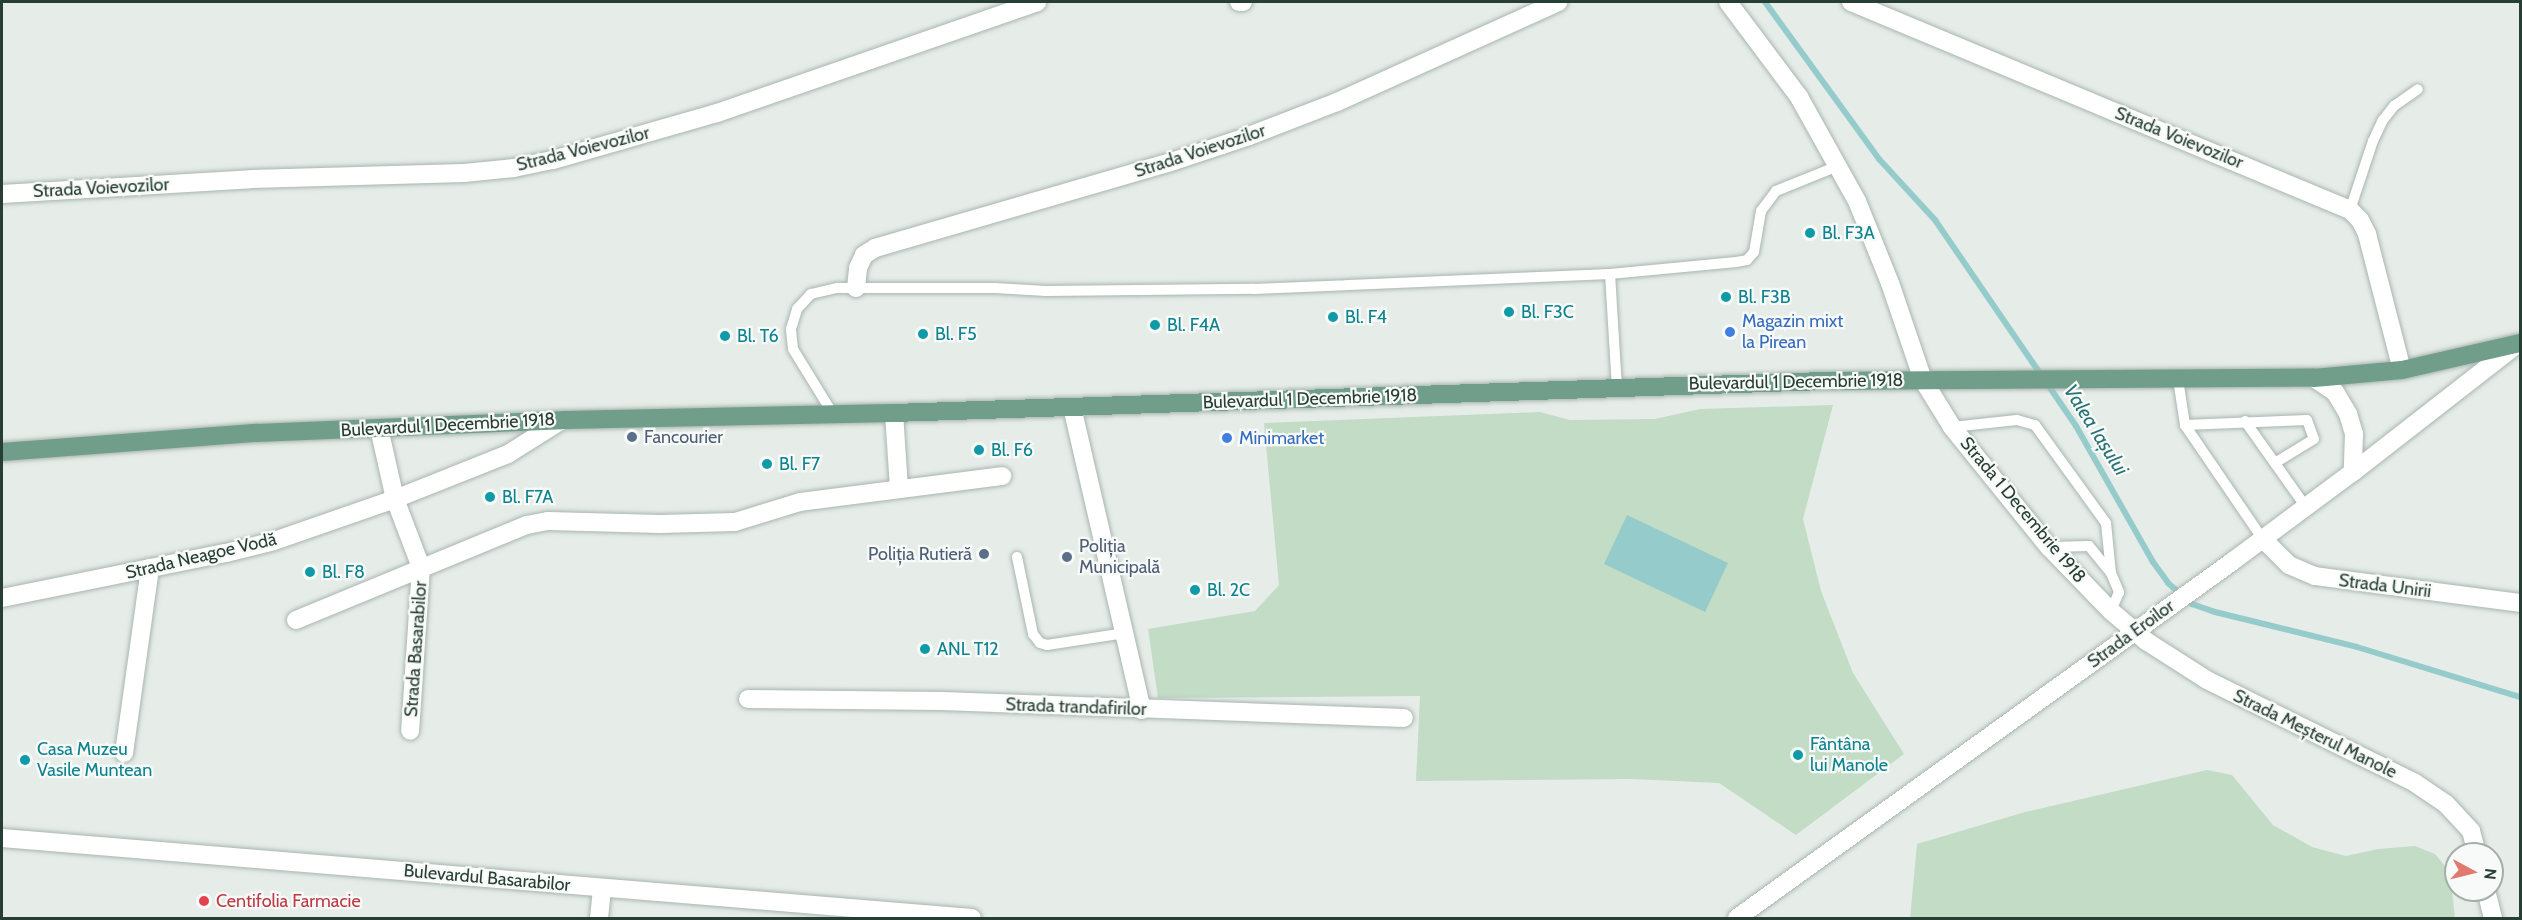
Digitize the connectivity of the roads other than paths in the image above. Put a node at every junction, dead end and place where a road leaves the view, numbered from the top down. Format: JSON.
{"nodes":[{"id":1,"x":1037,"y":2,"type":"edge"},
{"id":2,"x":1557,"y":2,"type":"edge"},
{"id":3,"x":1728,"y":2,"type":"edge"},
{"id":4,"x":1851,"y":2,"type":"edge"},
{"id":5,"x":2418,"y":89,"type":"dead end"},
{"id":6,"x":1838,"y":166,"type":"junction"},
{"id":7,"x":2,"y":194,"type":"edge"},
{"id":8,"x":2350,"y":210,"type":"junction"},
{"id":9,"x":1610,"y":274,"type":"junction"},
{"id":10,"x":856,"y":288,"type":"junction"},
{"id":11,"x":2518,"y":344,"type":"edge"},
{"id":12,"x":2402,"y":370,"type":"junction"},
{"id":13,"x":2314,"y":378,"type":"junction"},
{"id":14,"x":2178,"y":379,"type":"junction"},
{"id":15,"x":1923,"y":380,"type":"junction"},
{"id":16,"x":1617,"y":387,"type":"junction"},
{"id":17,"x":1072,"y":407,"type":"junction"},
{"id":18,"x":894,"y":413,"type":"junction"},
{"id":19,"x":833,"y":414,"type":"junction"},
{"id":20,"x":562,"y":420,"type":"junction"},
{"id":21,"x":2245,"y":421,"type":"junction"},
{"id":22,"x":2185,"y":425,"type":"junction"},
{"id":23,"x":1952,"y":427,"type":"junction"},
{"id":24,"x":379,"y":428,"type":"junction"},
{"id":25,"x":2,"y":452,"type":"edge"},
{"id":26,"x":2276,"y":463,"type":"junction"},
{"id":27,"x":2353,"y":472,"type":"junction"},
{"id":28,"x":1002,"y":476,"type":"dead end"},
{"id":29,"x":899,"y":488,"type":"junction"},
{"id":30,"x":395,"y":499,"type":"junction"},
{"id":31,"x":2306,"y":507,"type":"junction"},
{"id":32,"x":2262,"y":538,"type":"junction"},
{"id":33,"x":2049,"y":547,"type":"junction"},
{"id":34,"x":1017,"y":557,"type":"dead end"},
{"id":35,"x":421,"y":567,"type":"junction"},
{"id":36,"x":150,"y":568,"type":"junction"},
{"id":37,"x":2111,"y":573,"type":"junction"},
{"id":38,"x":2,"y":598,"type":"edge"},
{"id":39,"x":2520,"y":603,"type":"edge"},
{"id":40,"x":2111,"y":611,"type":"junction"},
{"id":41,"x":296,"y":620,"type":"dead end"},
{"id":42,"x":2133,"y":632,"type":"junction"},
{"id":43,"x":1125,"y":633,"type":"junction"},
{"id":44,"x":748,"y":699,"type":"dead end"},
{"id":45,"x":1142,"y":710,"type":"junction"},
{"id":46,"x":1404,"y":718,"type":"dead end"},
{"id":47,"x":410,"y":731,"type":"dead end"},
{"id":48,"x":124,"y":753,"type":"dead end"},
{"id":49,"x":2,"y":838,"type":"edge"},
{"id":50,"x":2473,"y":842,"type":"edge"},
{"id":51,"x":602,"y":888,"type":"junction"},
{"id":52,"x":2489,"y":902,"type":"edge"},
{"id":53,"x":934,"y":917,"type":"edge"},
{"id":54,"x":599,"y":918,"type":"edge"},
{"id":55,"x":972,"y":918,"type":"edge"},
{"id":56,"x":1737,"y":918,"type":"edge"},
{"id":57,"x":2493,"y":918,"type":"edge"}],
"edges":[{"from":1,"to":7,"type":"street","name":"Strada Voievozilor"},
{"from":2,"to":10,"type":"street","name":"Strada Voievozilor"},
{"from":3,"to":6,"type":"street"},
{"from":4,"to":8,"type":"street","name":"Strada Voievozilor"},
{"from":5,"to":8,"type":"lane"},
{"from":6,"to":9,"type":"lane"},
{"from":6,"to":15,"type":"street"},
{"from":8,"to":12,"type":"street"},
{"from":9,"to":10,"type":"lane"},
{"from":9,"to":16,"type":"lane"},
{"from":10,"to":19,"type":"lane"},
{"from":11,"to":12,"type":"main road","name":"Bulevardul 1 Decembrie 1918"},
{"from":11,"to":27,"type":"street","name":"Strada Eroilor"},
{"from":12,"to":13,"type":"main road","name":"Bulevardul 1 Decembrie 1918"},
{"from":13,"to":14,"type":"main road","name":"Bulevardul 1 Decembrie 1918"},
{"from":13,"to":27,"type":"street"},
{"from":14,"to":15,"type":"main road","name":"Bulevardul 1 Decembrie 1918"},
{"from":14,"to":22,"type":"lane"},
{"from":15,"to":16,"type":"main road","name":"Bulevardul 1 Decembrie 1918"},
{"from":15,"to":23,"type":"street","name":"Strada 1 Decembrie 1918"},
{"from":16,"to":17,"type":"main road","name":"Bulevardul 1 Decembrie 1918"},
{"from":17,"to":18,"type":"main road","name":"Bulevardul 1 Decembrie 1918"},
{"from":17,"to":43,"type":"street"},
{"from":18,"to":19,"type":"main road","name":"Bulevardul 1 Decembrie 1918"},
{"from":18,"to":29,"type":"street"},
{"from":19,"to":20,"type":"main road","name":"Bulevardul 1 Decembrie 1918"},
{"from":20,"to":24,"type":"main road","name":"Bulevardul 1 Decembrie 1918"},
{"from":20,"to":30,"type":"street","name":"Strada Neagoe Vodă"},
{"from":21,"to":22,"type":"lane"},
{"from":21,"to":26,"type":"lane"},
{"from":21,"to":26,"type":"lane"},
{"from":22,"to":32,"type":"lane"},
{"from":23,"to":33,"type":"street","name":"Strada 1 Decembrie 1918"},
{"from":23,"to":37,"type":"lane"},
{"from":24,"to":25,"type":"main road","name":"Bulevardul 1 Decembrie 1918"},
{"from":24,"to":30,"type":"street"},
{"from":26,"to":31,"type":"lane"},
{"from":27,"to":31,"type":"street","name":"Strada Eroilor"},
{"from":28,"to":29,"type":"street"},
{"from":29,"to":35,"type":"street"},
{"from":30,"to":35,"type":"street"},
{"from":30,"to":36,"type":"street","name":"Strada Neagoe Vodă"},
{"from":31,"to":32,"type":"street","name":"Strada Eroilor"},
{"from":32,"to":39,"type":"street","name":"Strada Unirii"},
{"from":32,"to":42,"type":"street","name":"Strada Eroilor"},
{"from":33,"to":37,"type":"lane"},
{"from":33,"to":40,"type":"street","name":"Strada 1 Decembrie 1918"},
{"from":34,"to":43,"type":"lane"},
{"from":35,"to":41,"type":"street"},
{"from":35,"to":47,"type":"street","name":"Strada Basarabilor"},
{"from":36,"to":38,"type":"street","name":"Strada Neagoe Vodă"},
{"from":36,"to":48,"type":"street"},
{"from":37,"to":40,"type":"lane"},
{"from":40,"to":42,"type":"street","name":"Strada 1 Decembrie 1918"},
{"from":42,"to":50,"type":"street","name":"Strada Meșterul Manole"},
{"from":42,"to":56,"type":"street","name":"Strada Eroilor"},
{"from":43,"to":45,"type":"street"},
{"from":44,"to":45,"type":"street","name":"Strada trandafirilor"},
{"from":45,"to":46,"type":"street","name":"Strada trandafirilor"},
{"from":49,"to":51,"type":"street","name":"Bulevardul Basarabilor"},
{"from":51,"to":53,"type":"street","name":"Bulevardul Basarabilor"},
{"from":51,"to":54,"type":"street"},
{"from":52,"to":57,"type":"street"},
{"from":53,"to":55,"type":"street","name":"Bulevardul Basarabilor"}]}
